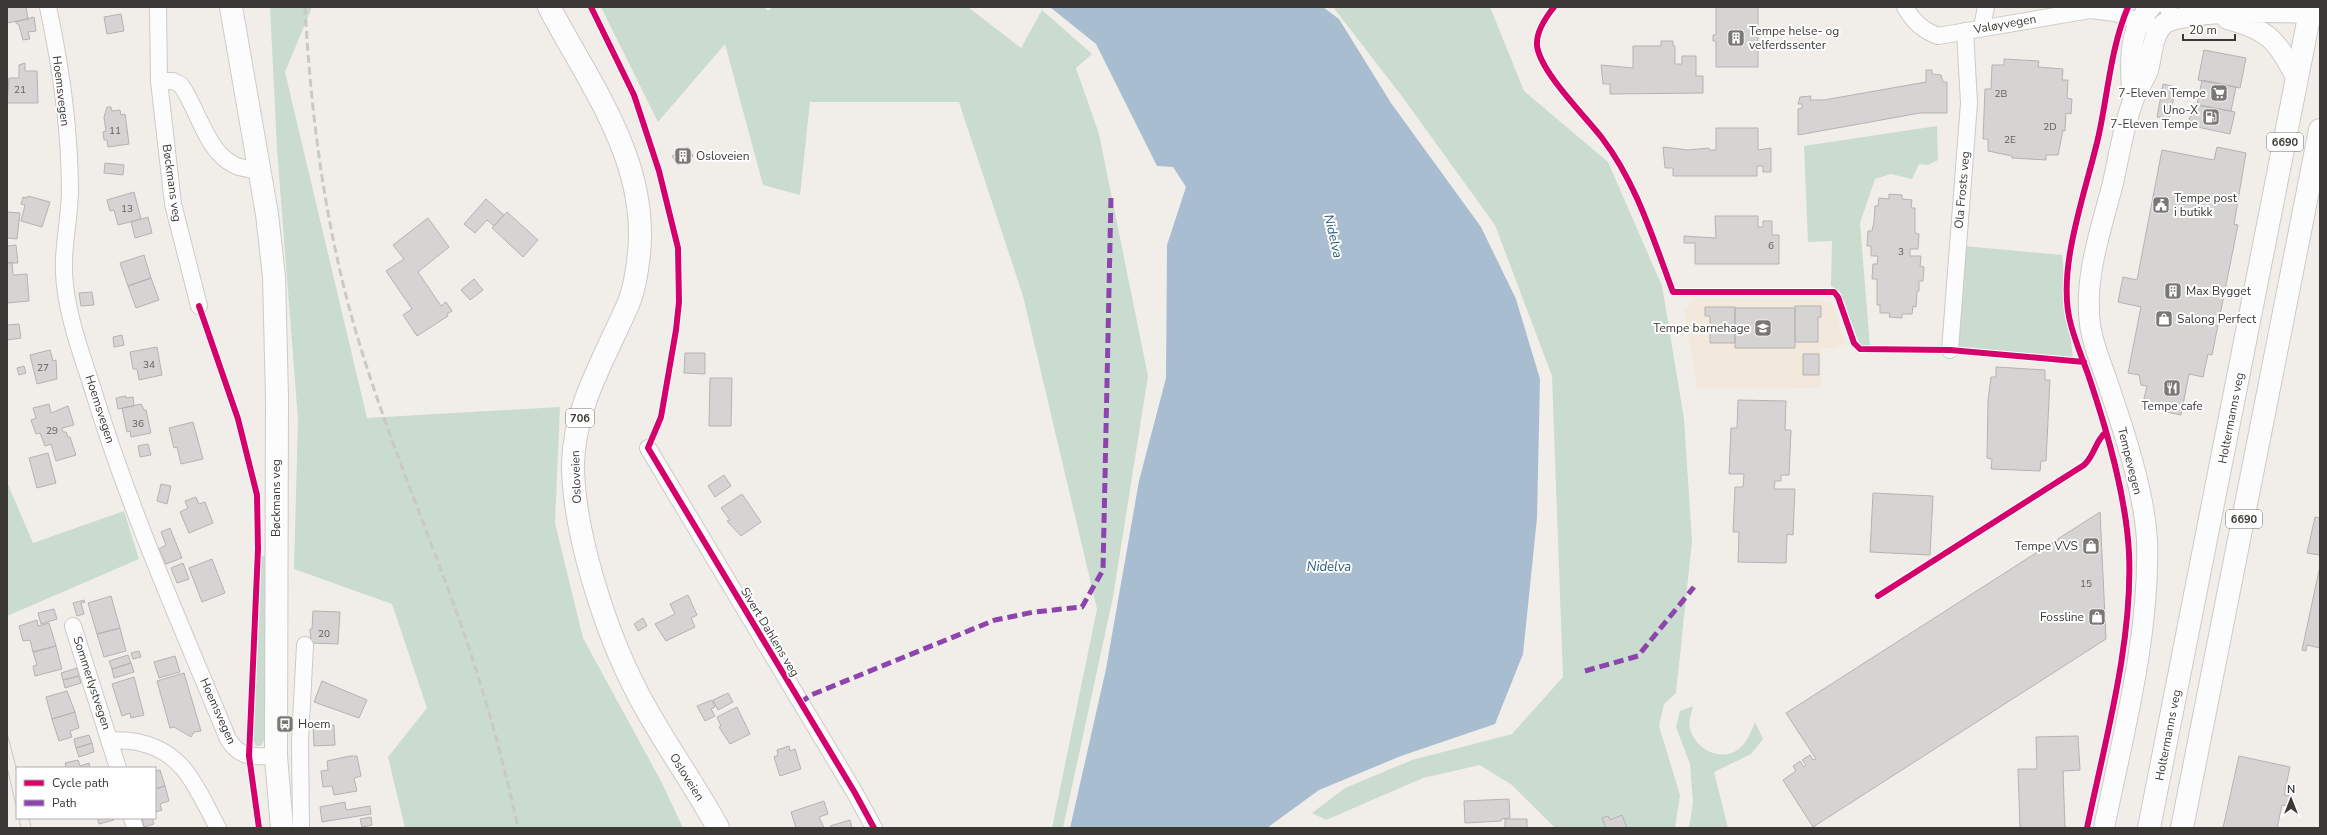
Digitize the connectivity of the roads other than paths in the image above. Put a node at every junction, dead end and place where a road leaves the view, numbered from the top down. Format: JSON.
{"nodes":[{"id":1,"x":48,"y":7,"type":"edge"},
{"id":2,"x":158,"y":7,"type":"edge"},
{"id":3,"x":231,"y":7,"type":"edge"},
{"id":4,"x":549,"y":7,"type":"edge"},
{"id":5,"x":1905,"y":7,"type":"edge"},
{"id":6,"x":1986,"y":7,"type":"edge"},
{"id":7,"x":2314,"y":12,"type":"edge"},
{"id":8,"x":2145,"y":14,"type":"edge"},
{"id":9,"x":2211,"y":15,"type":"junction"},
{"id":10,"x":2166,"y":18,"type":"edge"},
{"id":11,"x":1982,"y":27,"type":"junction"},
{"id":12,"x":1965,"y":31,"type":"junction"},
{"id":13,"x":2297,"y":79,"type":"junction"},
{"id":14,"x":159,"y":81,"type":"junction"},
{"id":15,"x":2133,"y":100,"type":"junction"},
{"id":16,"x":2320,"y":130,"type":"edge"},
{"id":17,"x":260,"y":169,"type":"junction"},
{"id":18,"x":199,"y":306,"type":"dead end"},
{"id":19,"x":1950,"y":350,"type":"dead end"},
{"id":20,"x":648,"y":448,"type":"dead end"},
{"id":21,"x":73,"y":626,"type":"dead end"},
{"id":22,"x":305,"y":645,"type":"dead end"},
{"id":23,"x":111,"y":740,"type":"junction"},
{"id":24,"x":276,"y":756,"type":"junction"},
{"id":25,"x":118,"y":767,"type":"edge"},
{"id":26,"x":218,"y":828,"type":"edge"},
{"id":27,"x":282,"y":828,"type":"edge"},
{"id":28,"x":293,"y":828,"type":"edge"},
{"id":29,"x":301,"y":828,"type":"edge"},
{"id":30,"x":718,"y":828,"type":"edge"},
{"id":31,"x":874,"y":828,"type":"edge"},
{"id":32,"x":2104,"y":828,"type":"edge"},
{"id":33,"x":2150,"y":828,"type":"edge"},
{"id":34,"x":2182,"y":828,"type":"edge"}],
"edges":[{"from":1,"to":24,"type":"street","name":"Hoemsvegen"},
{"from":2,"to":14,"type":"street","name":"Bøckmans veg"},
{"from":3,"to":17,"type":"main road","name":"Bøckmans veg"},
{"from":4,"to":30,"type":"main road","name":"Osloveien","number":"706"},
{"from":5,"to":12,"type":"street","name":"Valøyvegen"},
{"from":6,"to":11,"type":"street"},
{"from":7,"to":9,"type":"street"},
{"from":7,"to":13,"type":"main road","name":"Holtermanns veg","number":"6690"},
{"from":8,"to":10,"type":"street","name":"Valøyvegen"},
{"from":8,"to":11,"type":"street","name":"Valøyvegen"},
{"from":8,"to":15,"type":"street"},
{"from":9,"to":10,"type":"street"},
{"from":9,"to":13,"type":"street"},
{"from":10,"to":15,"type":"street"},
{"from":11,"to":12,"type":"street","name":"Valøyvegen"},
{"from":12,"to":19,"type":"street","name":"Ola Frosts veg"},
{"from":13,"to":33,"type":"main road","name":"Holtermanns veg","number":"6690"},
{"from":14,"to":17,"type":"street"},
{"from":14,"to":18,"type":"street","name":"Bøckmans veg"},
{"from":15,"to":32,"type":"street","name":"Tempevegen"},
{"from":16,"to":34,"type":"main road","number":"6690"},
{"from":17,"to":24,"type":"main road","name":"Bøckmans veg"},
{"from":20,"to":31,"type":"street","name":"Sivert Dahlens veg"},
{"from":21,"to":23,"type":"street","name":"Sommerlystvegen"},
{"from":22,"to":29,"type":"street"},
{"from":23,"to":25,"type":"street","name":"Sommerlystvegen"},
{"from":23,"to":26,"type":"street","name":"Sommerlystvegen"},
{"from":24,"to":27,"type":"main road","name":"Bøckmans veg"},
{"from":27,"to":28,"type":"street"}]}
